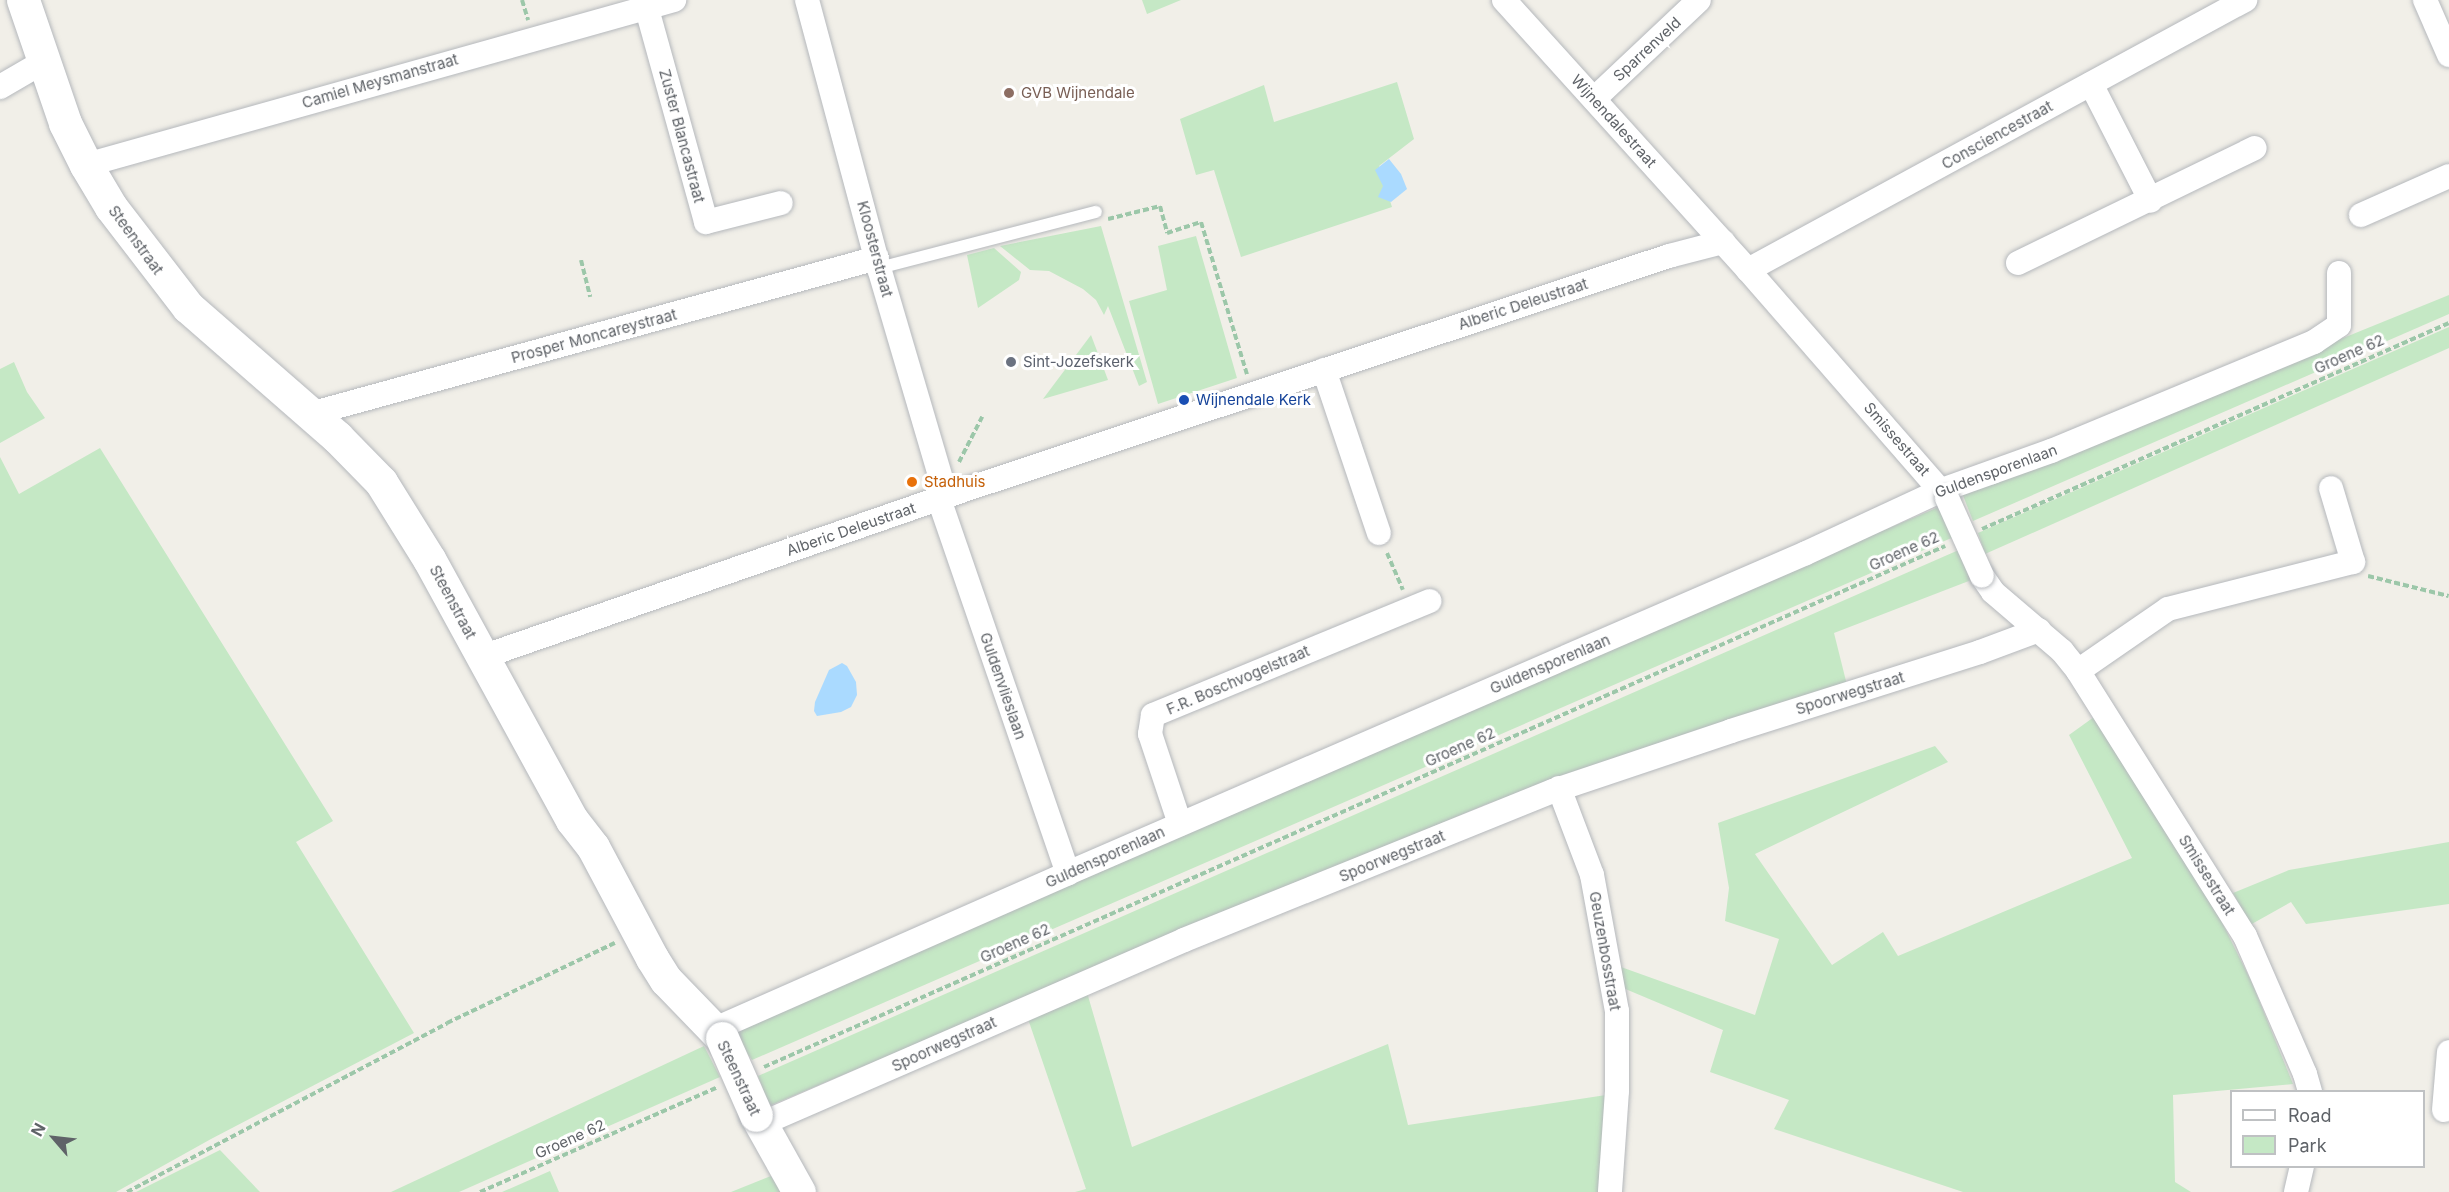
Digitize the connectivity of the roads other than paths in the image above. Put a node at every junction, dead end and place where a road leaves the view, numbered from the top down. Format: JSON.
{"nodes":[{"id":1,"x":23,"y":0,"type":"edge"},
{"id":2,"x":674,"y":0,"type":"edge"},
{"id":3,"x":807,"y":0,"type":"edge"},
{"id":4,"x":1504,"y":0,"type":"edge"},
{"id":5,"x":1700,"y":0,"type":"edge"},
{"id":6,"x":2245,"y":0,"type":"edge"},
{"id":7,"x":2425,"y":0,"type":"edge"},
{"id":8,"x":647,"y":9,"type":"junction"},
{"id":9,"x":2449,"y":55,"type":"edge"},
{"id":10,"x":43,"y":62,"type":"junction"},
{"id":11,"x":2091,"y":84,"type":"junction"},
{"id":12,"x":0,"y":87,"type":"edge"},
{"id":13,"x":1594,"y":99,"type":"junction"},
{"id":14,"x":2255,"y":148,"type":"dead end"},
{"id":15,"x":86,"y":165,"type":"junction"},
{"id":16,"x":2449,"y":176,"type":"edge"},
{"id":17,"x":2151,"y":201,"type":"junction"},
{"id":18,"x":781,"y":203,"type":"dead end"},
{"id":19,"x":1096,"y":212,"type":"road end"},
{"id":20,"x":2361,"y":215,"type":"dead end"},
{"id":21,"x":1723,"y":242,"type":"junction"},
{"id":22,"x":878,"y":263,"type":"junction"},
{"id":23,"x":2018,"y":263,"type":"dead end"},
{"id":24,"x":1748,"y":270,"type":"junction"},
{"id":25,"x":2339,"y":273,"type":"dead end"},
{"id":26,"x":1324,"y":370,"type":"junction"},
{"id":27,"x":310,"y":414,"type":"junction"},
{"id":28,"x":2331,"y":488,"type":"dead end"},
{"id":29,"x":1944,"y":494,"type":"junction"},
{"id":30,"x":951,"y":495,"type":"junction"},
{"id":31,"x":1379,"y":533,"type":"road end"},
{"id":32,"x":1421,"y":605,"type":"road end"},
{"id":33,"x":2039,"y":630,"type":"junction"},
{"id":34,"x":482,"y":657,"type":"junction"},
{"id":35,"x":2078,"y":671,"type":"junction"},
{"id":36,"x":1559,"y":788,"type":"junction"},
{"id":37,"x":1180,"y":824,"type":"junction"},
{"id":38,"x":1068,"y":873,"type":"junction"},
{"id":39,"x":719,"y":1034,"type":"junction"},
{"id":40,"x":2449,"y":1052,"type":"edge"},
{"id":41,"x":2309,"y":1090,"type":"edge"},
{"id":42,"x":2439,"y":1110,"type":"edge"},
{"id":43,"x":758,"y":1119,"type":"junction"},
{"id":44,"x":2302,"y":1168,"type":"edge"},
{"id":45,"x":799,"y":1192,"type":"edge"},
{"id":46,"x":1610,"y":1192,"type":"edge"},
{"id":47,"x":2296,"y":1192,"type":"edge"}],
"edges":[{"from":1,"to":10,"type":"street","name":"Steenstraat"},
{"from":2,"to":8,"type":"street","name":"Camiel Meysmanstraat"},
{"from":3,"to":22,"type":"street","name":"Kloosterstraat"},
{"from":4,"to":13,"type":"street","name":"Wijnendalestraat"},
{"from":5,"to":13,"type":"street","name":"Sparrenveld"},
{"from":6,"to":11,"type":"street","name":"Consciencestraat"},
{"from":7,"to":9,"type":"street"},
{"from":8,"to":15,"type":"street","name":"Camiel Meysmanstraat"},
{"from":8,"to":18,"type":"street","name":"Zuster Blancastraat"},
{"from":10,"to":12,"type":"street"},
{"from":10,"to":15,"type":"street","name":"Steenstraat"},
{"from":11,"to":17,"type":"street"},
{"from":11,"to":24,"type":"street","name":"Consciencestraat"},
{"from":13,"to":21,"type":"street","name":"Wijnendalestraat"},
{"from":14,"to":17,"type":"street"},
{"from":15,"to":27,"type":"street","name":"Steenstraat"},
{"from":16,"to":20,"type":"street"},
{"from":17,"to":23,"type":"street"},
{"from":19,"to":22,"type":"lane"},
{"from":21,"to":24,"type":"street","name":"Smissestraat"},
{"from":21,"to":26,"type":"street","name":"Alberic Deleustraat"},
{"from":22,"to":27,"type":"street","name":"Prosper Moncareystraat"},
{"from":22,"to":30,"type":"street","name":"Kloosterstraat"},
{"from":24,"to":29,"type":"street","name":"Smissestraat"},
{"from":25,"to":29,"type":"street","name":"Guldensporenlaan"},
{"from":26,"to":30,"type":"street","name":"Alberic Deleustraat"},
{"from":26,"to":31,"type":"street"},
{"from":27,"to":34,"type":"street","name":"Steenstraat"},
{"from":28,"to":35,"type":"street"},
{"from":29,"to":33,"type":"street","name":"Smissestraat","bridge":true},
{"from":29,"to":37,"type":"street","name":"Guldensporenlaan"},
{"from":30,"to":34,"type":"street","name":"Alberic Deleustraat"},
{"from":30,"to":38,"type":"street","name":"Guldenvlieslaan"},
{"from":32,"to":37,"type":"street","name":"F.R. Boschvogelstraat"},
{"from":33,"to":35,"type":"street","name":"Smissestraat"},
{"from":33,"to":36,"type":"street","name":"Spoorwegstraat"},
{"from":34,"to":39,"type":"street","name":"Steenstraat"},
{"from":35,"to":41,"type":"street","name":"Smissestraat"},
{"from":36,"to":43,"type":"street","name":"Spoorwegstraat"},
{"from":36,"to":46,"type":"street","name":"Geuzenbosstraat"},
{"from":37,"to":38,"type":"street","name":"Guldensporenlaan"},
{"from":38,"to":39,"type":"street","name":"Guldensporenlaan"},
{"from":39,"to":43,"type":"street","name":"Steenstraat","bridge":true},
{"from":40,"to":42,"type":"street"},
{"from":43,"to":45,"type":"street","name":"Steenstraat"},
{"from":44,"to":47,"type":"street"}]}
